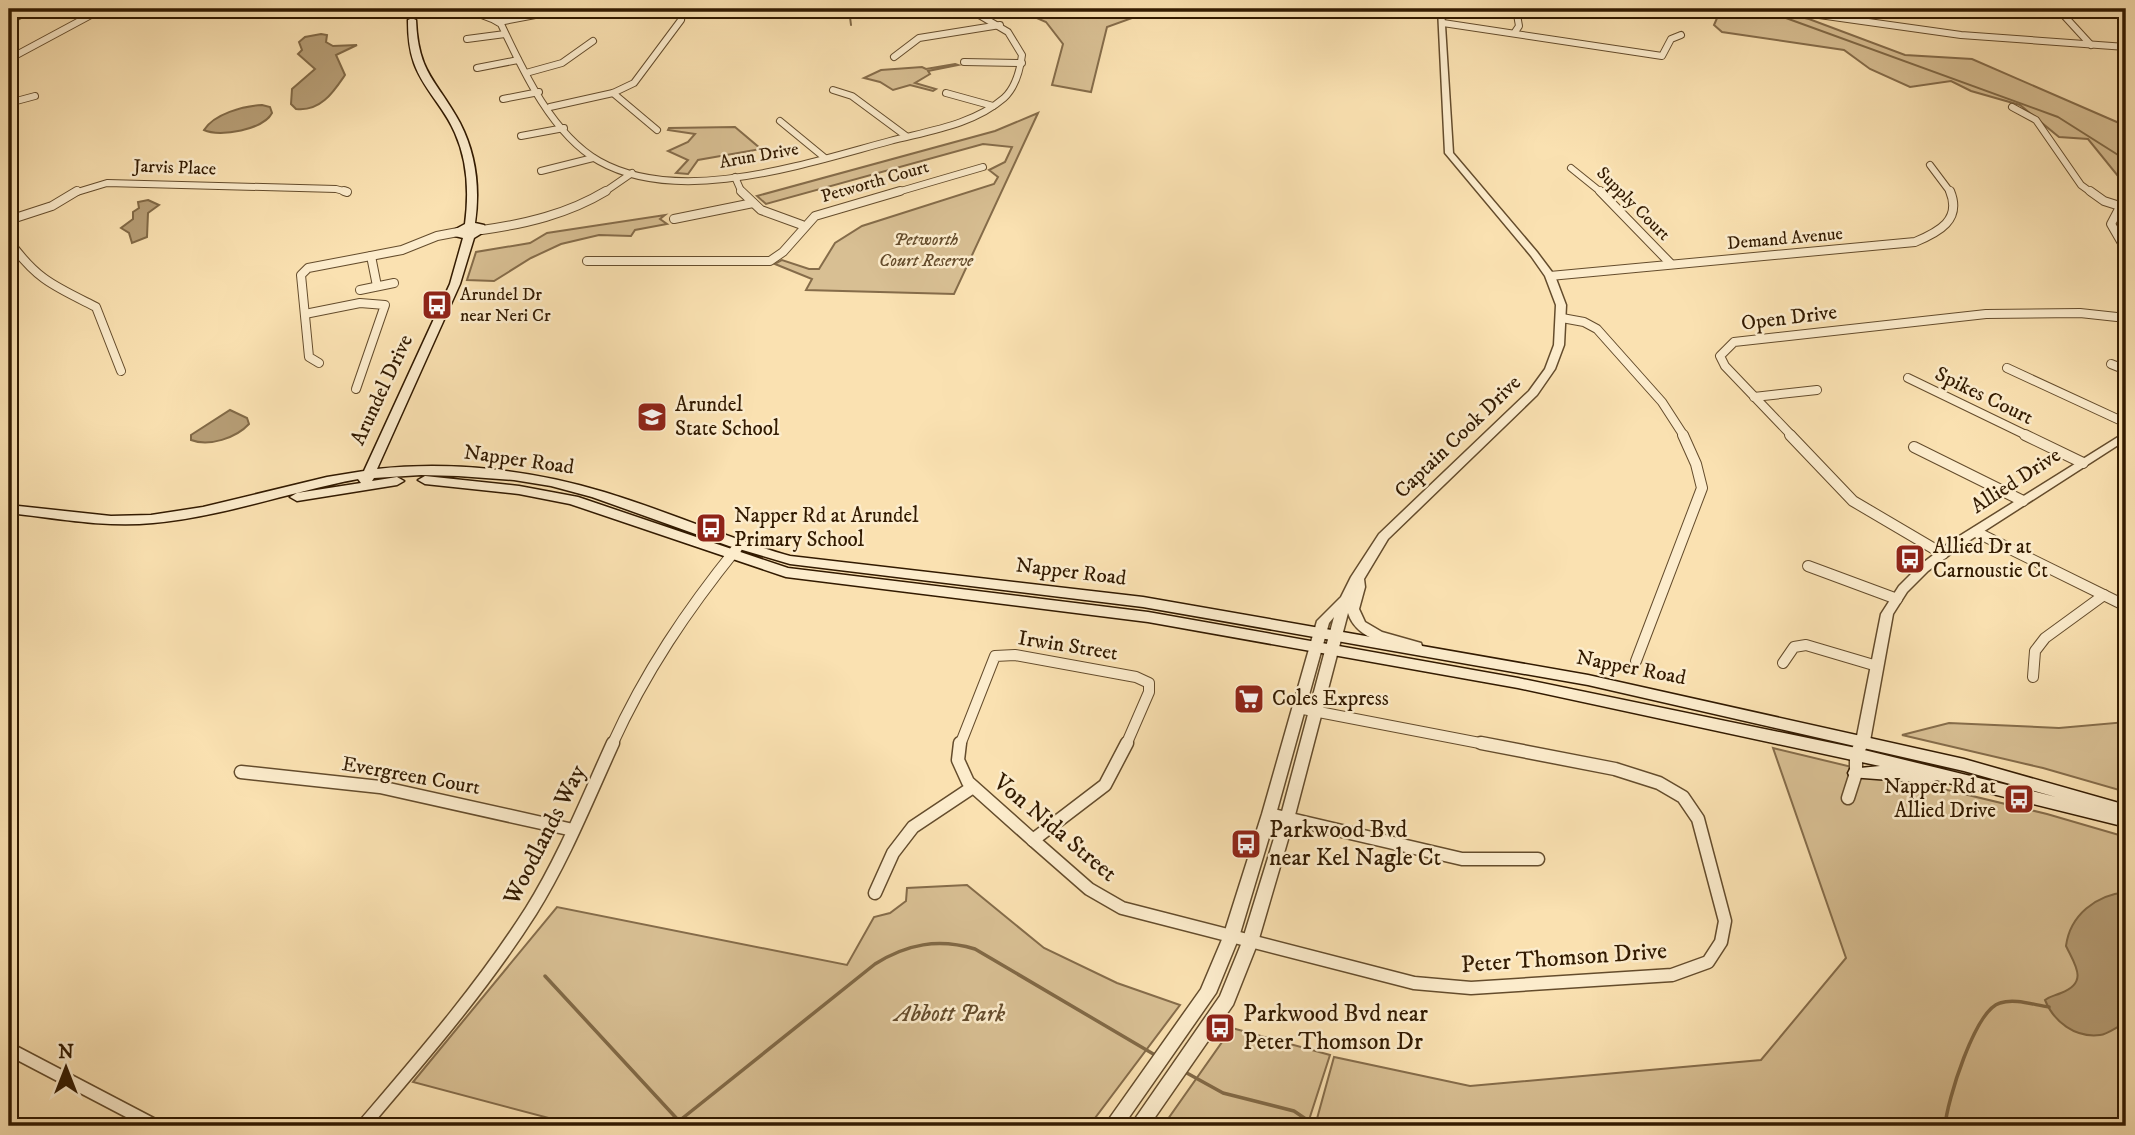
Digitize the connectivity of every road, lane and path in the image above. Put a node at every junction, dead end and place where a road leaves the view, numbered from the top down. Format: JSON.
{"nodes":[{"id":1,"x":32,"y":9,"type":"edge"},
{"id":2,"x":102,"y":9,"type":"edge"},
{"id":3,"x":567,"y":9,"type":"edge"},
{"id":4,"x":969,"y":9,"type":"edge"},
{"id":5,"x":1441,"y":9,"type":"edge"},
{"id":6,"x":1448,"y":9,"type":"edge"},
{"id":7,"x":1516,"y":9,"type":"edge"},
{"id":8,"x":1776,"y":9,"type":"edge"},
{"id":9,"x":2058,"y":9,"type":"edge"},
{"id":10,"x":467,"y":10,"type":"edge"},
{"id":11,"x":558,"y":10,"type":"edge"},
{"id":12,"x":415,"y":15,"type":"edge"},
{"id":13,"x":681,"y":20,"type":"dead end"},
{"id":14,"x":9,"y":21,"type":"edge"},
{"id":15,"x":499,"y":22,"type":"junction"},
{"id":16,"x":1446,"y":23,"type":"junction"},
{"id":17,"x":1000,"y":25,"type":"junction"},
{"id":18,"x":1516,"y":32,"type":"junction"},
{"id":19,"x":505,"y":34,"type":"junction"},
{"id":20,"x":1681,"y":35,"type":"dead end"},
{"id":21,"x":467,"y":39,"type":"dead end"},
{"id":22,"x":593,"y":41,"type":"dead end"},
{"id":23,"x":2091,"y":46,"type":"junction"},
{"id":24,"x":2126,"y":47,"type":"edge"},
{"id":25,"x":894,"y":57,"type":"dead end"},
{"id":26,"x":9,"y":60,"type":"edge"},
{"id":27,"x":518,"y":60,"type":"junction"},
{"id":28,"x":964,"y":62,"type":"dead end"},
{"id":29,"x":1022,"y":63,"type":"junction"},
{"id":30,"x":477,"y":68,"type":"dead end"},
{"id":31,"x":526,"y":73,"type":"junction"},
{"id":32,"x":833,"y":90,"type":"dead end"},
{"id":33,"x":539,"y":92,"type":"junction"},
{"id":34,"x":613,"y":93,"type":"junction"},
{"id":35,"x":946,"y":93,"type":"dead end"},
{"id":36,"x":35,"y":96,"type":"dead end"},
{"id":37,"x":503,"y":99,"type":"dead end"},
{"id":38,"x":9,"y":103,"type":"edge"},
{"id":39,"x":993,"y":106,"type":"junction"},
{"id":40,"x":550,"y":107,"type":"junction"},
{"id":41,"x":2012,"y":107,"type":"dead end"},
{"id":42,"x":780,"y":121,"type":"dead end"},
{"id":43,"x":564,"y":128,"type":"junction"},
{"id":44,"x":657,"y":130,"type":"dead end"},
{"id":45,"x":521,"y":136,"type":"dead end"},
{"id":46,"x":906,"y":136,"type":"junction"},
{"id":47,"x":593,"y":158,"type":"junction"},
{"id":48,"x":825,"y":158,"type":"junction"},
{"id":49,"x":1930,"y":165,"type":"dead end"},
{"id":50,"x":983,"y":167,"type":"dead end"},
{"id":51,"x":1572,"y":168,"type":"dead end"},
{"id":52,"x":541,"y":171,"type":"dead end"},
{"id":53,"x":632,"y":173,"type":"junction"},
{"id":54,"x":735,"y":177,"type":"junction"},
{"id":55,"x":347,"y":192,"type":"dead end"},
{"id":56,"x":753,"y":203,"type":"junction"},
{"id":57,"x":2123,"y":208,"type":"edge"},
{"id":58,"x":674,"y":219,"type":"dead end"},
{"id":59,"x":9,"y":220,"type":"edge"},
{"id":60,"x":802,"y":225,"type":"junction"},
{"id":61,"x":482,"y":230,"type":"joint"},
{"id":62,"x":466,"y":231,"type":"junction"},
{"id":63,"x":9,"y":241,"type":"edge"},
{"id":64,"x":2126,"y":250,"type":"edge"},
{"id":65,"x":372,"y":256,"type":"junction"},
{"id":66,"x":587,"y":261,"type":"dead end"},
{"id":67,"x":1671,"y":264,"type":"junction"},
{"id":68,"x":1550,"y":276,"type":"junction"},
{"id":69,"x":394,"y":284,"type":"dead end"},
{"id":70,"x":377,"y":286,"type":"junction"},
{"id":71,"x":360,"y":290,"type":"dead end"},
{"id":72,"x":304,"y":314,"type":"junction"},
{"id":73,"x":1562,"y":318,"type":"junction"},
{"id":74,"x":2126,"y":318,"type":"edge"},
{"id":75,"x":319,"y":363,"type":"dead end"},
{"id":76,"x":2111,"y":364,"type":"dead end"},
{"id":77,"x":2007,"y":368,"type":"dead end"},
{"id":78,"x":2126,"y":370,"type":"edge"},
{"id":79,"x":121,"y":371,"type":"dead end"},
{"id":80,"x":1908,"y":378,"type":"dead end"},
{"id":81,"x":356,"y":389,"type":"dead end"},
{"id":82,"x":1816,"y":390,"type":"dead end"},
{"id":83,"x":1754,"y":397,"type":"junction"},
{"id":84,"x":2126,"y":423,"type":"edge"},
{"id":85,"x":2126,"y":435,"type":"edge"},
{"id":86,"x":1914,"y":447,"type":"dead end"},
{"id":87,"x":2083,"y":463,"type":"junction"},
{"id":88,"x":366,"y":479,"type":"junction"},
{"id":89,"x":2023,"y":501,"type":"junction"},
{"id":90,"x":9,"y":509,"type":"edge"},
{"id":91,"x":9,"y":517,"type":"edge"},
{"id":92,"x":1976,"y":532,"type":"junction"},
{"id":93,"x":735,"y":551,"type":"junction"},
{"id":94,"x":1942,"y":554,"type":"junction"},
{"id":95,"x":1808,"y":566,"type":"dead end"},
{"id":96,"x":1357,"y":577,"type":"junction"},
{"id":97,"x":2104,"y":595,"type":"junction"},
{"id":98,"x":1897,"y":599,"type":"junction"},
{"id":99,"x":2126,"y":607,"type":"edge"},
{"id":100,"x":1326,"y":642,"type":"junction"},
{"id":101,"x":1430,"y":652,"type":"junction"},
{"id":102,"x":1636,"y":661,"type":"dead end"},
{"id":103,"x":1783,"y":663,"type":"dead end"},
{"id":104,"x":1877,"y":666,"type":"junction"},
{"id":105,"x":989,"y":670,"type":"joint"},
{"id":106,"x":2033,"y":677,"type":"dead end"},
{"id":107,"x":1298,"y":708,"type":"junction"},
{"id":108,"x":1315,"y":712,"type":"junction"},
{"id":109,"x":1860,"y":747,"type":"junction"},
{"id":110,"x":241,"y":772,"type":"dead end"},
{"id":111,"x":1856,"y":773,"type":"junction"},
{"id":112,"x":1967,"y":779,"type":"junction"},
{"id":113,"x":973,"y":787,"type":"junction"},
{"id":114,"x":1849,"y":798,"type":"dead end"},
{"id":115,"x":2126,"y":811,"type":"edge"},
{"id":116,"x":1269,"y":814,"type":"junction"},
{"id":117,"x":1287,"y":819,"type":"junction"},
{"id":118,"x":2126,"y":821,"type":"edge"},
{"id":119,"x":573,"y":830,"type":"junction"},
{"id":120,"x":1033,"y":840,"type":"junction"},
{"id":121,"x":1538,"y":859,"type":"dead end"},
{"id":122,"x":875,"y":893,"type":"dead end"},
{"id":123,"x":1231,"y":936,"type":"junction"},
{"id":124,"x":1250,"y":942,"type":"junction"},
{"id":125,"x":1177,"y":1041,"type":"joint"},
{"id":126,"x":9,"y":1049,"type":"edge"},
{"id":127,"x":1195,"y":1051,"type":"joint"},
{"id":128,"x":1167,"y":1087,"type":"joint"},
{"id":129,"x":156,"y":1126,"type":"edge"},
{"id":130,"x":363,"y":1126,"type":"edge"},
{"id":131,"x":1113,"y":1126,"type":"edge"},
{"id":132,"x":1139,"y":1126,"type":"edge"}],
"edges":[{"from":1,"to":14,"type":"street"},
{"from":2,"to":26,"type":"street"},
{"from":3,"to":11,"type":"street"},
{"from":4,"to":17,"type":"street"},
{"from":5,"to":16,"type":"street","name":"Captain Cook Drive"},
{"from":6,"to":16,"type":"street","name":"Captain Cook Drive"},
{"from":7,"to":18,"type":"street"},
{"from":8,"to":23,"type":"street"},
{"from":9,"to":23,"type":"street"},
{"from":10,"to":12,"type":"street"},
{"from":10,"to":15,"type":"street"},
{"from":11,"to":15,"type":"street"},
{"from":12,"to":62,"type":"main road","name":"Arundel Drive"},
{"from":13,"to":34,"type":"street"},
{"from":15,"to":19,"type":"street","name":"Arun Drive"},
{"from":16,"to":18,"type":"street"},
{"from":16,"to":68,"type":"street","name":"Captain Cook Drive"},
{"from":17,"to":25,"type":"street"},
{"from":17,"to":29,"type":"street"},
{"from":18,"to":20,"type":"street"},
{"from":19,"to":21,"type":"street"},
{"from":19,"to":27,"type":"street","name":"Arun Drive"},
{"from":22,"to":31,"type":"street"},
{"from":23,"to":24,"type":"street"},
{"from":27,"to":30,"type":"street"},
{"from":27,"to":31,"type":"street","name":"Arun Drive"},
{"from":28,"to":29,"type":"street"},
{"from":29,"to":39,"type":"street","name":"Arun Drive"},
{"from":31,"to":33,"type":"street","name":"Arun Drive"},
{"from":32,"to":46,"type":"street"},
{"from":33,"to":37,"type":"street"},
{"from":33,"to":40,"type":"street","name":"Arun Drive"},
{"from":34,"to":40,"type":"street"},
{"from":34,"to":44,"type":"street"},
{"from":35,"to":39,"type":"street"},
{"from":36,"to":38,"type":"street"},
{"from":39,"to":46,"type":"street","name":"Arun Drive"},
{"from":40,"to":43,"type":"street","name":"Arun Drive"},
{"from":41,"to":57,"type":"street"},
{"from":42,"to":48,"type":"street"},
{"from":43,"to":45,"type":"street"},
{"from":43,"to":47,"type":"street","name":"Arun Drive"},
{"from":46,"to":48,"type":"street","name":"Arun Drive"},
{"from":47,"to":52,"type":"street"},
{"from":47,"to":53,"type":"street","name":"Arun Drive"},
{"from":48,"to":54,"type":"street","name":"Arun Drive"},
{"from":49,"to":67,"type":"street","name":"Demand Avenue"},
{"from":50,"to":60,"type":"street","name":"Petworth Court"},
{"from":51,"to":67,"type":"street","name":"Supply Court"},
{"from":53,"to":54,"type":"street","name":"Arun Drive"},
{"from":53,"to":61,"type":"street"},
{"from":54,"to":56,"type":"street"},
{"from":55,"to":59,"type":"street","name":"Jarvis Place"},
{"from":56,"to":58,"type":"street"},
{"from":56,"to":60,"type":"street"},
{"from":57,"to":64,"type":"street"},
{"from":60,"to":66,"type":"street","name":"Petworth Court"},
{"from":61,"to":62,"type":"main road"},
{"from":62,"to":65,"type":"street"},
{"from":62,"to":88,"type":"main road","name":"Arundel Drive"},
{"from":63,"to":79,"type":"street"},
{"from":65,"to":70,"type":"street"},
{"from":65,"to":72,"type":"street"},
{"from":67,"to":68,"type":"street","name":"Demand Avenue"},
{"from":68,"to":73,"type":"street","name":"Captain Cook Drive"},
{"from":69,"to":70,"type":"street"},
{"from":70,"to":71,"type":"street"},
{"from":72,"to":75,"type":"street"},
{"from":72,"to":81,"type":"street"},
{"from":73,"to":96,"type":"street","name":"Captain Cook Drive"},
{"from":73,"to":102,"type":"street"},
{"from":74,"to":83,"type":"street","name":"Open Drive"},
{"from":76,"to":78,"type":"street"},
{"from":77,"to":84,"type":"street"},
{"from":80,"to":87,"type":"street","name":"Spikes Court"},
{"from":82,"to":83,"type":"street"},
{"from":83,"to":94,"type":"street","name":"Open Drive"},
{"from":85,"to":87,"type":"street","name":"Allied Drive"},
{"from":86,"to":89,"type":"street"},
{"from":87,"to":89,"type":"street","name":"Allied Drive"},
{"from":88,"to":90,"type":"main road","name":"Napper Road"},
{"from":88,"to":91,"type":"main road","name":"Napper Road"},
{"from":88,"to":93,"type":"main road","name":"Napper Road"},
{"from":89,"to":92,"type":"street","name":"Allied Drive"},
{"from":92,"to":94,"type":"street","name":"Allied Drive"},
{"from":92,"to":97,"type":"street"},
{"from":93,"to":100,"type":"main road","name":"Napper Road"},
{"from":93,"to":119,"type":"street","name":"Woodlands Way"},
{"from":94,"to":98,"type":"street","name":"Allied Drive"},
{"from":95,"to":98,"type":"street"},
{"from":96,"to":100,"type":"street","name":"Captain Cook Drive"},
{"from":96,"to":101,"type":"street"},
{"from":97,"to":99,"type":"street"},
{"from":97,"to":106,"type":"street"},
{"from":98,"to":104,"type":"street","name":"Allied Drive"},
{"from":100,"to":101,"type":"main road","name":"Napper Road"},
{"from":100,"to":107,"type":"street"},
{"from":100,"to":108,"type":"street"},
{"from":100,"to":109,"type":"main road","name":"Napper Road"},
{"from":101,"to":109,"type":"main road","name":"Napper Road"},
{"from":103,"to":104,"type":"street"},
{"from":104,"to":109,"type":"street","name":"Allied Drive"},
{"from":105,"to":113,"type":"street","name":"Von Nida Street"},
{"from":105,"to":120,"type":"street","name":"Irwin Street"},
{"from":107,"to":108,"type":"street","name":"Peter Thomson Drive"},
{"from":107,"to":116,"type":"street"},
{"from":108,"to":117,"type":"street"},
{"from":108,"to":124,"type":"street","name":"Peter Thomson Drive"},
{"from":109,"to":111,"type":"street"},
{"from":109,"to":112,"type":"main road","name":"Napper Road"},
{"from":109,"to":115,"type":"main road","name":"Napper Road"},
{"from":110,"to":119,"type":"street","name":"Evergreen Court"},
{"from":111,"to":112,"type":"main road"},
{"from":111,"to":114,"type":"street"},
{"from":112,"to":118,"type":"main road","name":"Napper Road"},
{"from":113,"to":120,"type":"street","name":"Von Nida Street"},
{"from":113,"to":122,"type":"street"},
{"from":116,"to":117,"type":"street"},
{"from":116,"to":123,"type":"street"},
{"from":117,"to":121,"type":"street"},
{"from":117,"to":124,"type":"street"},
{"from":119,"to":130,"type":"street","name":"Woodlands Way"},
{"from":120,"to":123,"type":"street","name":"Von Nida Street"},
{"from":123,"to":124,"type":"street","name":"Peter Thomson Drive"},
{"from":123,"to":125,"type":"street"},
{"from":124,"to":127,"type":"street"},
{"from":125,"to":131,"type":"street"},
{"from":126,"to":129,"type":"street"},
{"from":127,"to":128,"type":"street"},
{"from":128,"to":132,"type":"street"}]}
